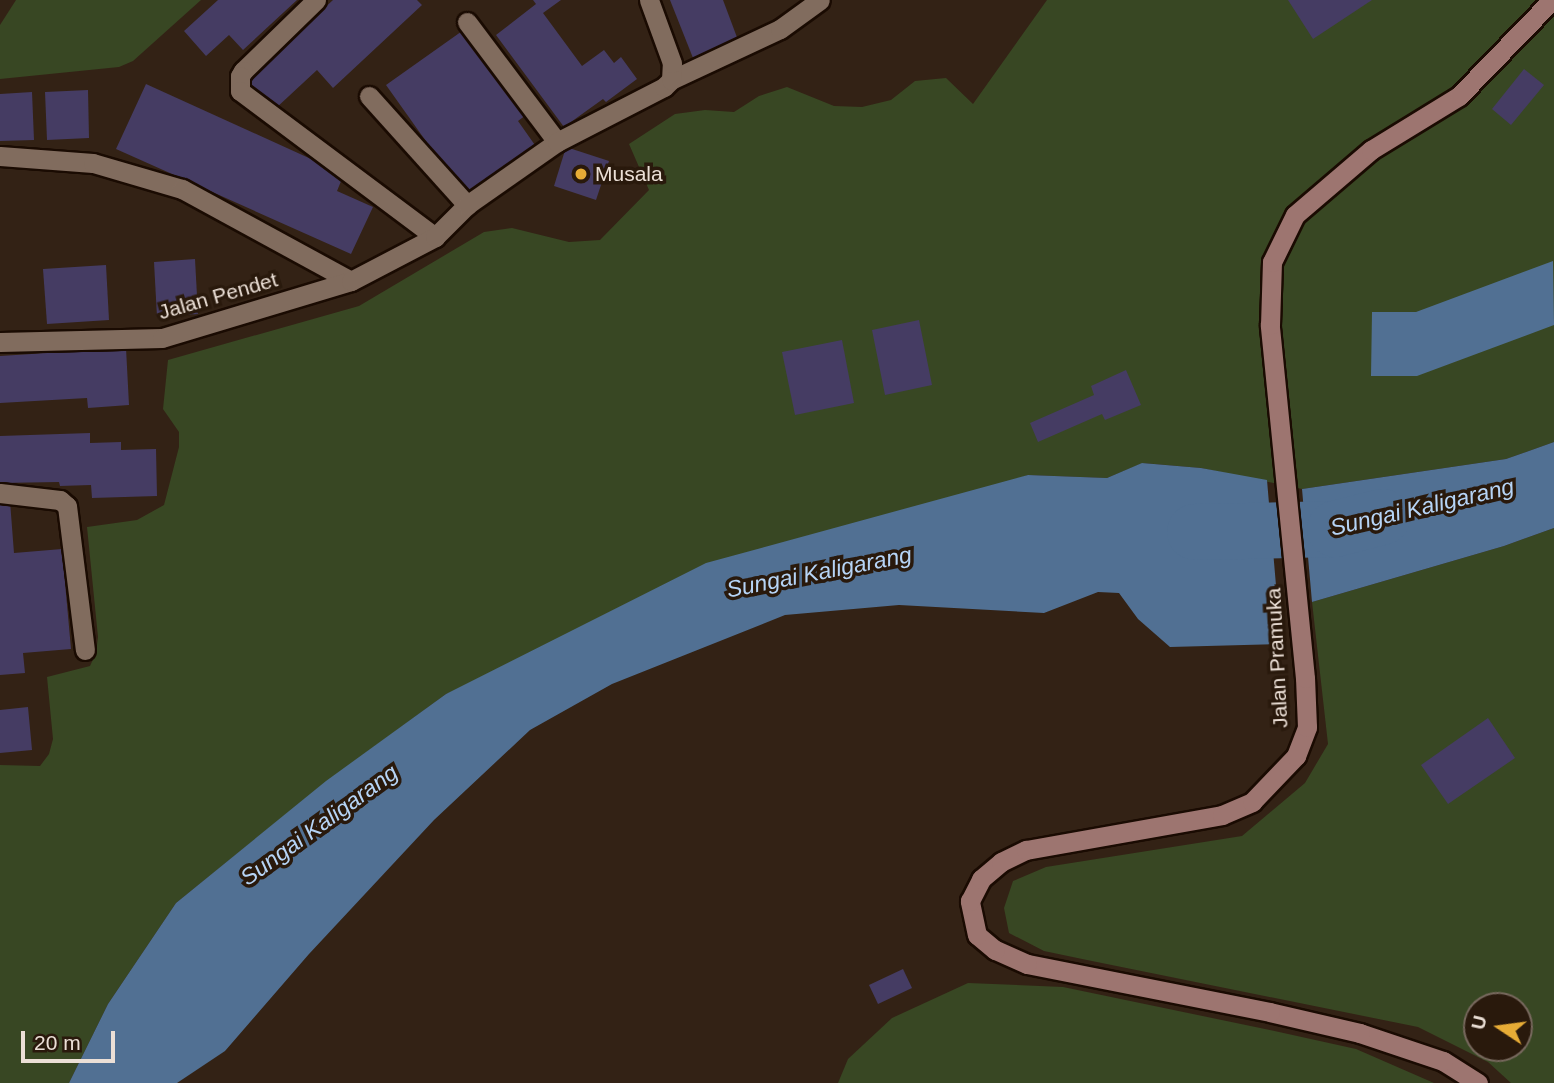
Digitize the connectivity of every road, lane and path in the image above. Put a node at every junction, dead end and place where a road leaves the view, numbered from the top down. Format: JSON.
{"nodes":[{"id":1,"x":316,"y":0,"type":"edge"},
{"id":2,"x":649,"y":0,"type":"edge"},
{"id":3,"x":820,"y":0,"type":"edge"},
{"id":4,"x":1552,"y":0,"type":"edge"},
{"id":5,"x":467,"y":22,"type":"dead end"},
{"id":6,"x":671,"y":80,"type":"junction"},
{"id":7,"x":369,"y":96,"type":"dead end"},
{"id":8,"x":557,"y":142,"type":"junction"},
{"id":9,"x":0,"y":156,"type":"edge"},
{"id":10,"x":467,"y":205,"type":"junction"},
{"id":11,"x":435,"y":237,"type":"junction"},
{"id":12,"x":351,"y":281,"type":"junction"},
{"id":13,"x":0,"y":342,"type":"edge"},
{"id":14,"x":0,"y":493,"type":"edge"},
{"id":15,"x":85,"y":650,"type":"dead end"},
{"id":16,"x":1478,"y":1083,"type":"edge"}],
"edges":[{"from":1,"to":11,"type":"street"},
{"from":2,"to":6,"type":"street"},
{"from":3,"to":6,"type":"street","name":"Jalan Pendet"},
{"from":4,"to":16,"type":"main road","name":"Jalan Pramuka"},
{"from":5,"to":8,"type":"street"},
{"from":6,"to":8,"type":"street","name":"Jalan Pendet"},
{"from":7,"to":10,"type":"street"},
{"from":8,"to":10,"type":"street","name":"Jalan Pendet"},
{"from":9,"to":12,"type":"street"},
{"from":10,"to":11,"type":"street","name":"Jalan Pendet"},
{"from":11,"to":12,"type":"street","name":"Jalan Pendet"},
{"from":12,"to":13,"type":"street","name":"Jalan Pendet"},
{"from":14,"to":15,"type":"street"}]}
